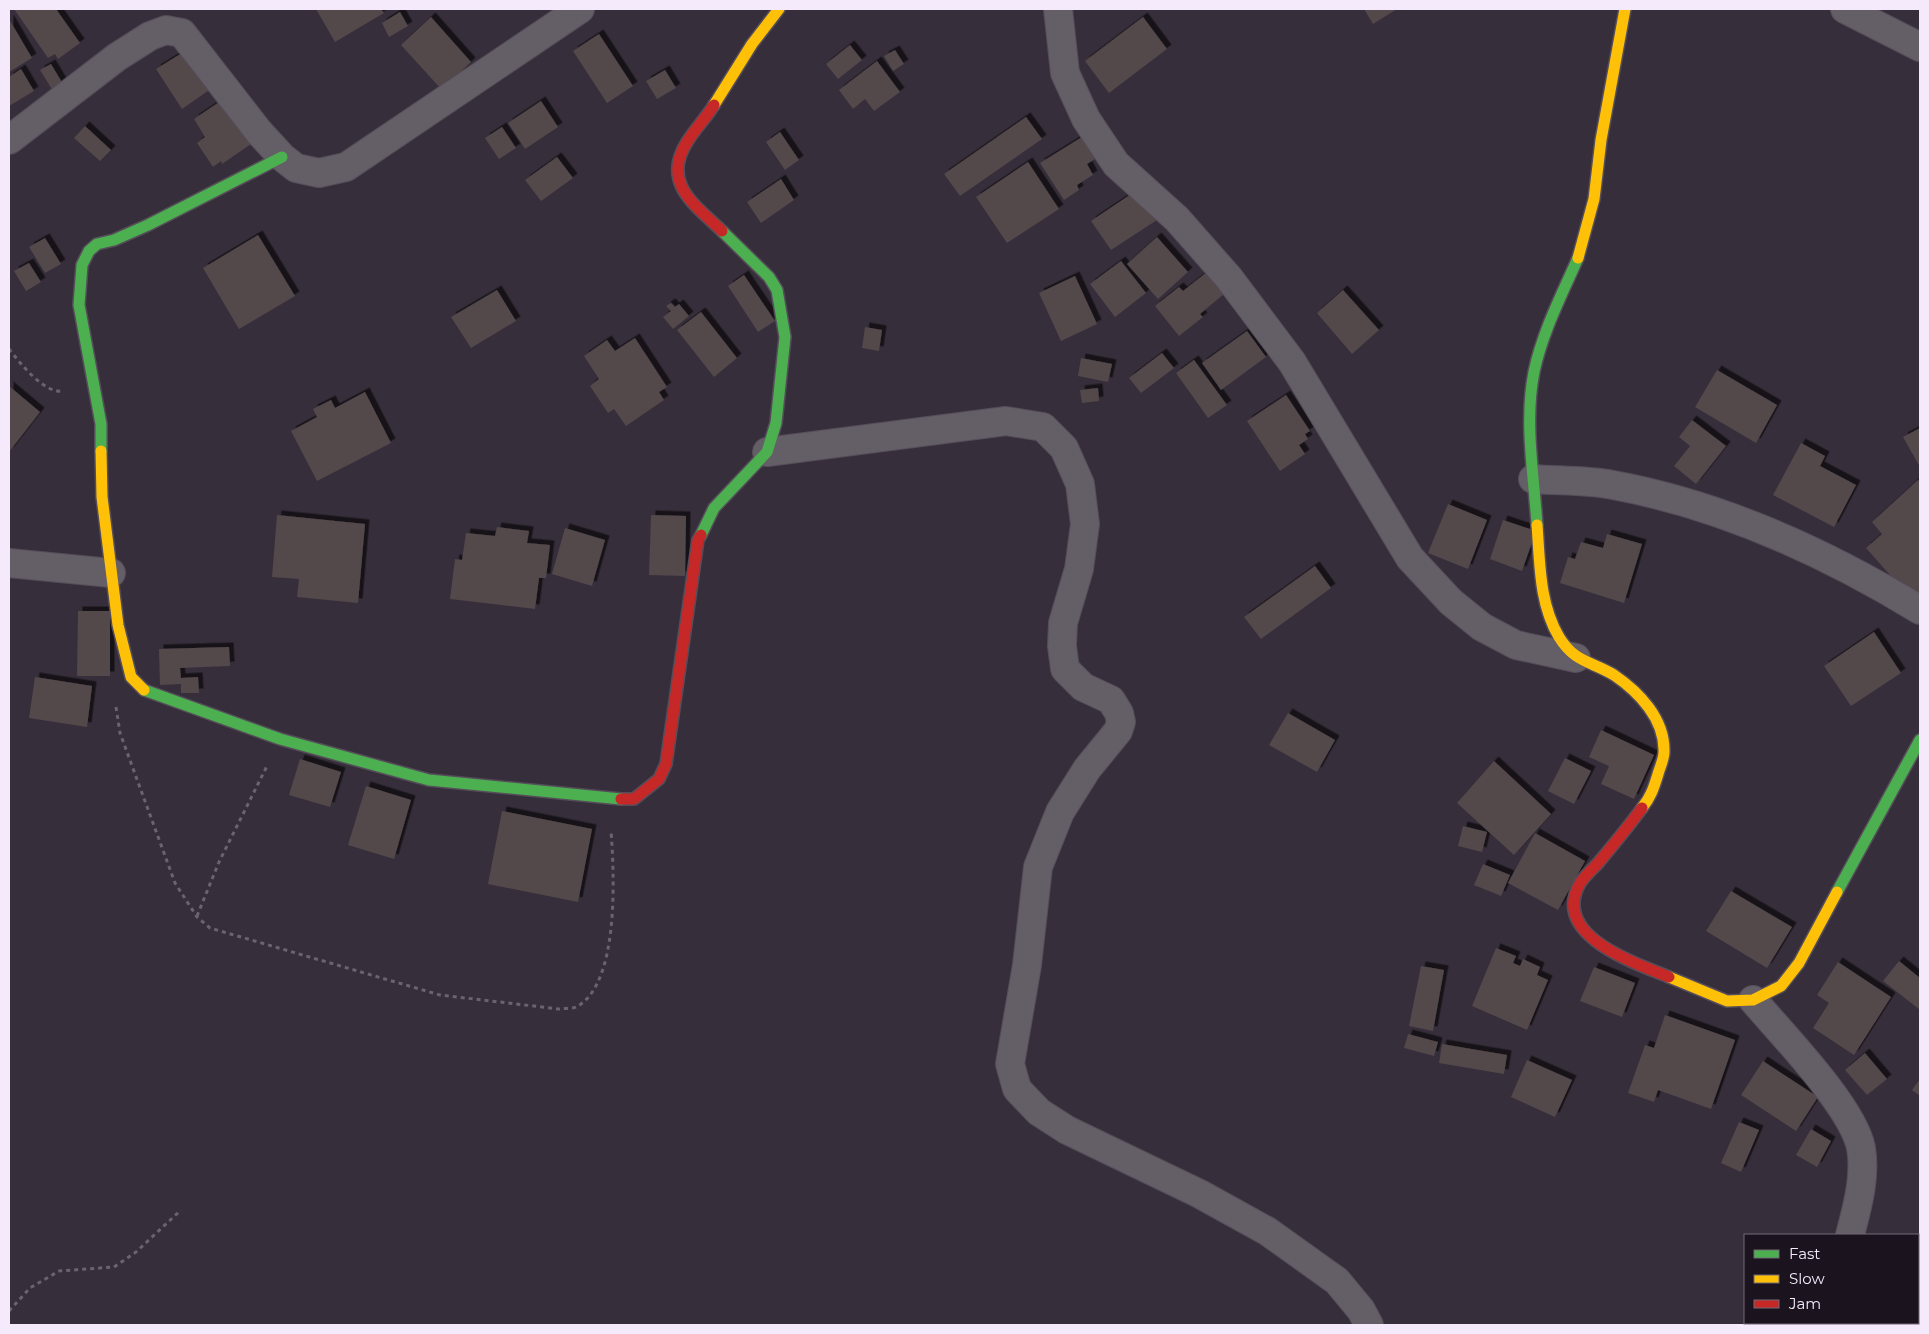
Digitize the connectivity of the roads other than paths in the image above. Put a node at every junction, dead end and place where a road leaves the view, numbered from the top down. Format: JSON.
{"nodes":[{"id":1,"x":580,"y":9,"type":"edge"},
{"id":2,"x":779,"y":9,"type":"edge"},
{"id":3,"x":1058,"y":9,"type":"edge"},
{"id":4,"x":1625,"y":9,"type":"edge"},
{"id":5,"x":1845,"y":9,"type":"edge"},
{"id":6,"x":1920,"y":47,"type":"edge"},
{"id":7,"x":9,"y":140,"type":"edge"},
{"id":8,"x":282,"y":157,"type":"junction"},
{"id":9,"x":767,"y":452,"type":"junction"},
{"id":10,"x":1533,"y":479,"type":"junction"},
{"id":11,"x":9,"y":563,"type":"edge"},
{"id":12,"x":111,"y":573,"type":"junction"},
{"id":13,"x":1920,"y":610,"type":"edge"},
{"id":14,"x":1576,"y":658,"type":"junction"},
{"id":15,"x":1920,"y":740,"type":"edge"},
{"id":16,"x":1753,"y":1000,"type":"junction"},
{"id":17,"x":1850,"y":1234,"type":"edge"},
{"id":18,"x":1369,"y":1325,"type":"edge"}],
"edges":[{"from":1,"to":8,"type":"street"},
{"from":2,"to":9,"type":"street"},
{"from":3,"to":14,"type":"street"},
{"from":4,"to":10,"type":"street"},
{"from":5,"to":6,"type":"street"},
{"from":7,"to":8,"type":"street"},
{"from":8,"to":12,"type":"street"},
{"from":9,"to":12,"type":"street"},
{"from":9,"to":18,"type":"street"},
{"from":10,"to":13,"type":"street"},
{"from":10,"to":14,"type":"street"},
{"from":11,"to":12,"type":"street"},
{"from":14,"to":16,"type":"street"},
{"from":15,"to":16,"type":"street"},
{"from":16,"to":17,"type":"street"}]}
